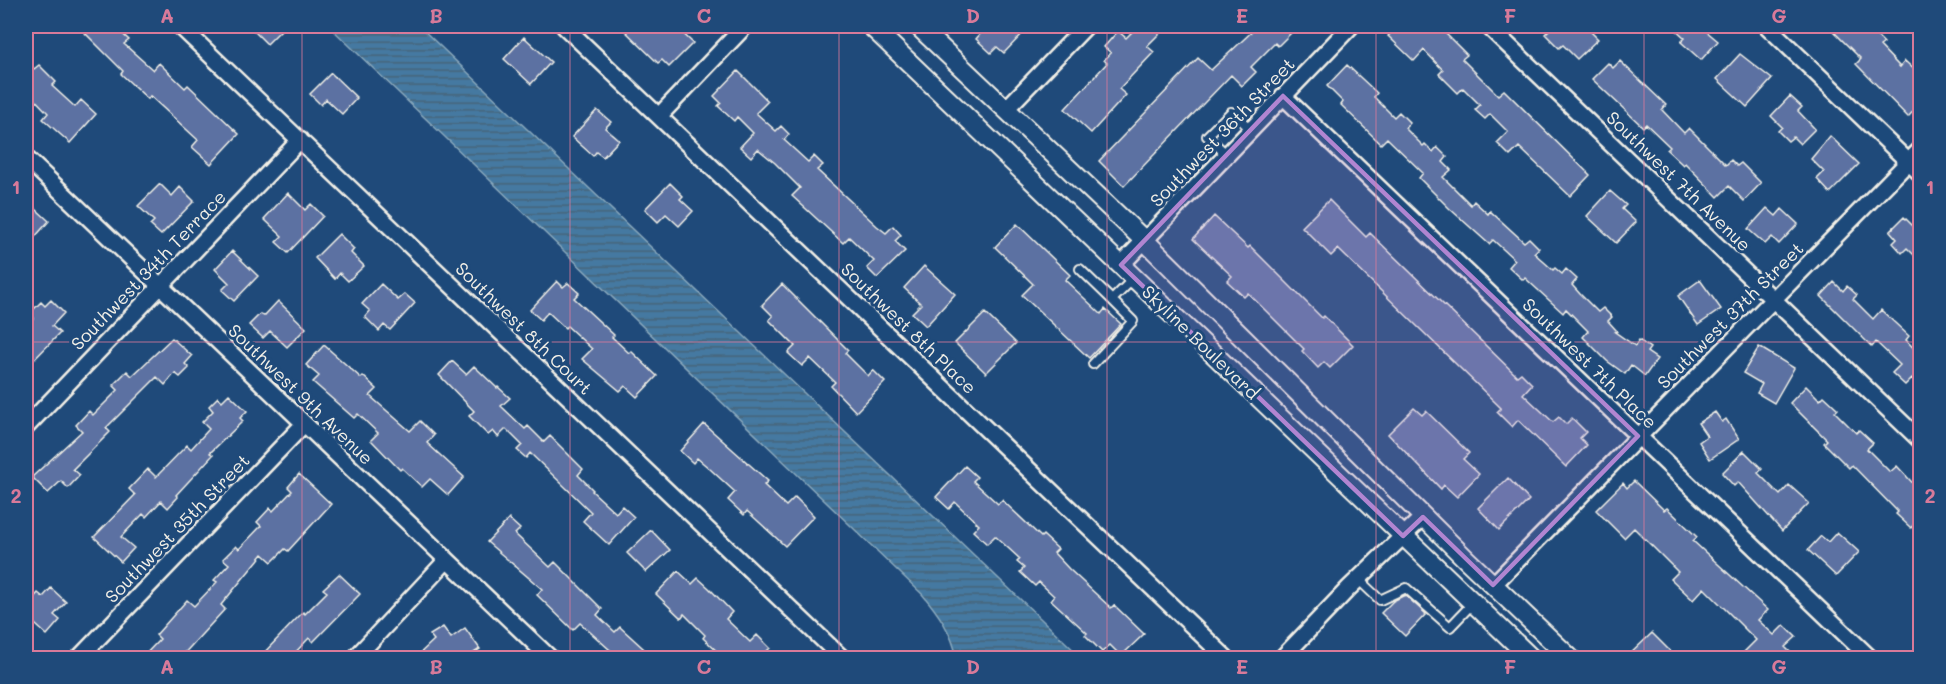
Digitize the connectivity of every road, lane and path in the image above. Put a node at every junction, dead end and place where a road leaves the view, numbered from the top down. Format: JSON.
{"nodes":[{"id":1,"x":180,"y":26,"type":"edge"},
{"id":2,"x":564,"y":26,"type":"edge"},
{"id":3,"x":745,"y":26,"type":"edge"},
{"id":4,"x":871,"y":26,"type":"edge"},
{"id":5,"x":918,"y":26,"type":"edge"},
{"id":6,"x":1086,"y":26,"type":"edge"},
{"id":7,"x":1350,"y":26,"type":"edge"},
{"id":8,"x":1488,"y":26,"type":"edge"},
{"id":9,"x":1767,"y":26,"type":"edge"},
{"id":10,"x":1283,"y":96,"type":"junction"},
{"id":11,"x":1006,"y":109,"type":"junction"},
{"id":12,"x":659,"y":116,"type":"junction"},
{"id":13,"x":1251,"y":129,"type":"junction"},
{"id":14,"x":300,"y":140,"type":"junction"},
{"id":15,"x":1920,"y":150,"type":"edge"},
{"id":16,"x":1227,"y":155,"type":"junction"},
{"id":17,"x":26,"y":158,"type":"edge"},
{"id":18,"x":1909,"y":162,"type":"junction"},
{"id":19,"x":1920,"y":173,"type":"edge"},
{"id":20,"x":1145,"y":241,"type":"junction"},
{"id":21,"x":1080,"y":269,"type":"dead end"},
{"id":22,"x":1128,"y":271,"type":"junction"},
{"id":23,"x":159,"y":286,"type":"junction"},
{"id":24,"x":1773,"y":299,"type":"junction"},
{"id":25,"x":1112,"y":300,"type":"junction"},
{"id":26,"x":1094,"y":364,"type":"dead end"},
{"id":27,"x":304,"y":424,"type":"junction"},
{"id":28,"x":26,"y":427,"type":"edge"},
{"id":29,"x":1638,"y":436,"type":"junction"},
{"id":30,"x":1920,"y":440,"type":"edge"},
{"id":31,"x":1423,"y":517,"type":"junction"},
{"id":32,"x":1403,"y":536,"type":"junction"},
{"id":33,"x":446,"y":561,"type":"junction"},
{"id":34,"x":1358,"y":579,"type":"junction"},
{"id":35,"x":1493,"y":585,"type":"junction"},
{"id":36,"x":1473,"y":603,"type":"junction"},
{"id":37,"x":79,"y":658,"type":"edge"},
{"id":38,"x":355,"y":658,"type":"edge"},
{"id":39,"x":550,"y":658,"type":"edge"},
{"id":40,"x":842,"y":658,"type":"edge"},
{"id":41,"x":1226,"y":658,"type":"edge"},
{"id":42,"x":1282,"y":658,"type":"edge"},
{"id":43,"x":1532,"y":658,"type":"edge"},
{"id":44,"x":1570,"y":658,"type":"edge"},
{"id":45,"x":1870,"y":658,"type":"edge"}],
"edges":[{"from":1,"to":14,"type":"street","name":"Southwest 8th Court"},
{"from":2,"to":12,"type":"street","name":"Southwest 8th Place"},
{"from":3,"to":12,"type":"street"},
{"from":4,"to":22,"type":"street","name":"Skyline Boulevard"},
{"from":5,"to":11,"type":"street","name":"Skyline Boulevard"},
{"from":6,"to":11,"type":"street"},
{"from":7,"to":10,"type":"street","name":"Southwest 36th Street"},
{"from":8,"to":24,"type":"street","name":"Southwest 7th Avenue"},
{"from":9,"to":18,"type":"street"},
{"from":10,"to":13,"type":"street","name":"Southwest 36th Street"},
{"from":10,"to":29,"type":"street","name":"Southwest 7th Place"},
{"from":11,"to":20,"type":"street","name":"Skyline Boulevard"},
{"from":12,"to":41,"type":"street","name":"Southwest 8th Place"},
{"from":13,"to":16,"type":"street","name":"Southwest 36th Street"},
{"from":13,"to":16,"type":"lane"},
{"from":14,"to":23,"type":"street","name":"Southwest 34th Terrace"},
{"from":14,"to":40,"type":"street","name":"Southwest 8th Court"},
{"from":15,"to":18,"type":"street","name":"Southwest 37th Street"},
{"from":16,"to":20,"type":"street","name":"Southwest 36th Street"},
{"from":17,"to":23,"type":"street","name":"Southwest 9th Avenue"},
{"from":18,"to":19,"type":"street"},
{"from":18,"to":24,"type":"street","name":"Southwest 37th Street"},
{"from":20,"to":22,"type":"street","name":"Southwest 36th Street"},
{"from":20,"to":31,"type":"street","name":"Skyline Boulevard"},
{"from":21,"to":25,"type":"lane"},
{"from":22,"to":25,"type":"lane"},
{"from":22,"to":32,"type":"street","name":"Skyline Boulevard"},
{"from":23,"to":27,"type":"street","name":"Southwest 9th Avenue"},
{"from":23,"to":28,"type":"street","name":"Southwest 34th Terrace"},
{"from":24,"to":29,"type":"street","name":"Southwest 37th Street"},
{"from":24,"to":30,"type":"street","name":"Southwest 7th Avenue"},
{"from":25,"to":26,"type":"lane"},
{"from":27,"to":33,"type":"street","name":"Southwest 9th Avenue"},
{"from":27,"to":37,"type":"street","name":"Southwest 35th Street"},
{"from":29,"to":35,"type":"street","name":"Southwest 37th Street"},
{"from":29,"to":45,"type":"street","name":"Southwest 7th Place"},
{"from":31,"to":32,"type":"street"},
{"from":31,"to":35,"type":"street","name":"Skyline Boulevard"},
{"from":32,"to":34,"type":"street"},
{"from":32,"to":36,"type":"street","name":"Skyline Boulevard"},
{"from":33,"to":38,"type":"street"},
{"from":33,"to":39,"type":"street","name":"Southwest 9th Avenue"},
{"from":34,"to":36,"type":"lane"},
{"from":34,"to":42,"type":"street"},
{"from":35,"to":44,"type":"street","name":"Skyline Boulevard"},
{"from":36,"to":43,"type":"street","name":"Skyline Boulevard"}]}
